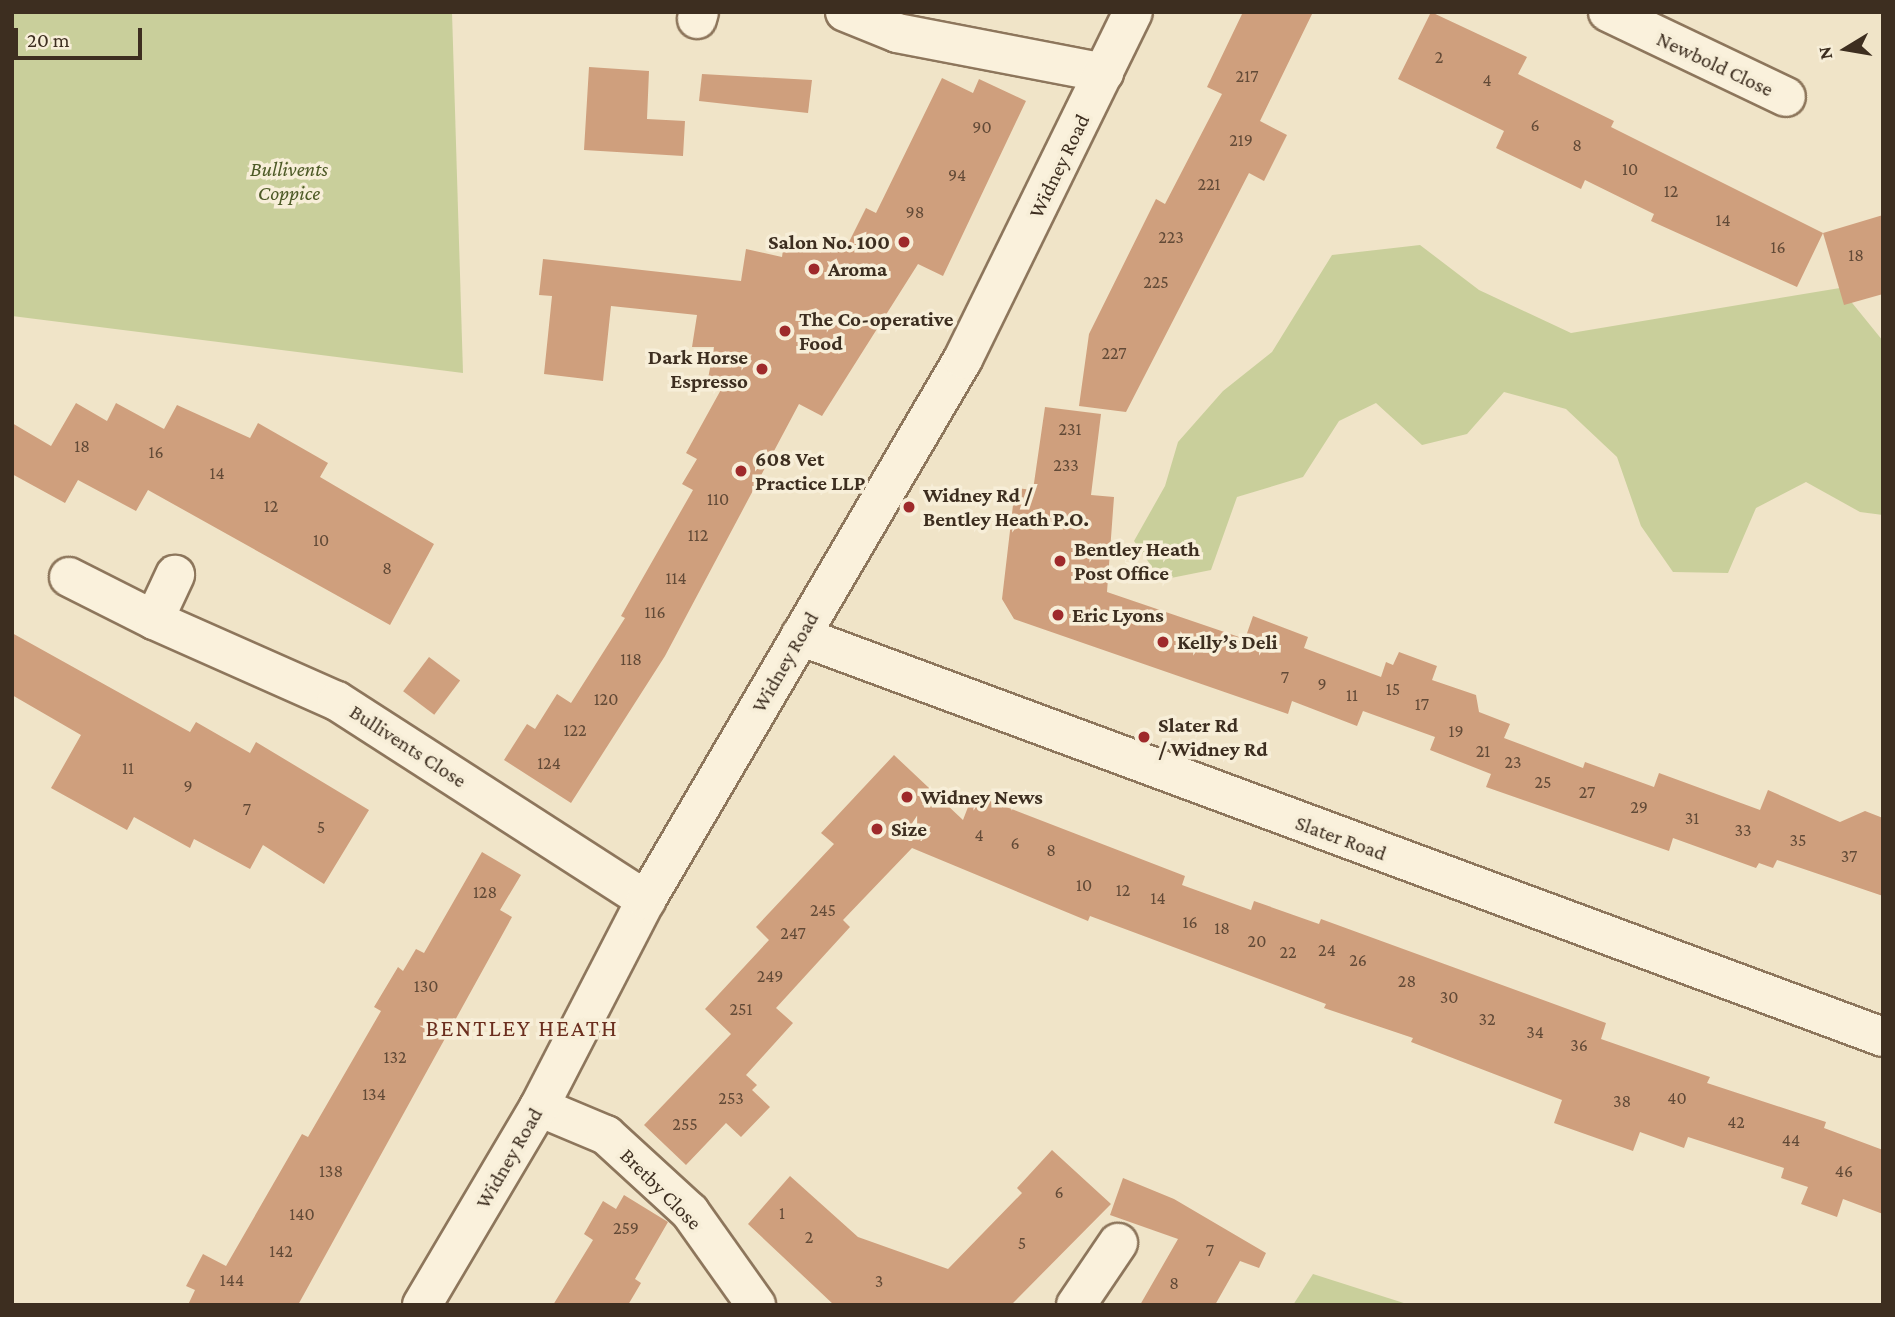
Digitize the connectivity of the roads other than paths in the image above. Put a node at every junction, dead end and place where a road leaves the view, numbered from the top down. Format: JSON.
{"nodes":[{"id":1,"x":845,"y":12,"type":"edge"},
{"id":2,"x":1133,"y":12,"type":"edge"},
{"id":3,"x":1608,"y":12,"type":"edge"},
{"id":4,"x":1104,"y":73,"type":"junction"},
{"id":5,"x":1786,"y":97,"type":"dead end"},
{"id":6,"x":175,"y":575,"type":"dead end"},
{"id":7,"x":69,"y":577,"type":"dead end"},
{"id":8,"x":154,"y":620,"type":"junction"},
{"id":9,"x":800,"y":636,"type":"junction"},
{"id":10,"x":646,"y":900,"type":"junction"},
{"id":11,"x":1883,"y":1037,"type":"edge"},
{"id":12,"x":539,"y":1107,"type":"junction"},
{"id":13,"x":1118,"y":1243,"type":"dead end"},
{"id":14,"x":422,"y":1305,"type":"edge"},
{"id":15,"x":756,"y":1305,"type":"edge"},
{"id":16,"x":1076,"y":1305,"type":"edge"}],
"edges":[{"from":1,"to":4,"type":"street"},
{"from":2,"to":4,"type":"street","name":"Widney Road"},
{"from":3,"to":5,"type":"street","name":"Newbold Close"},
{"from":4,"to":9,"type":"street","name":"Widney Road"},
{"from":6,"to":8,"type":"street"},
{"from":7,"to":8,"type":"street","name":"Bullivents Close"},
{"from":8,"to":10,"type":"street","name":"Bullivents Close"},
{"from":9,"to":10,"type":"street","name":"Widney Road"},
{"from":9,"to":11,"type":"street","name":"Slater Road"},
{"from":10,"to":12,"type":"street","name":"Widney Road"},
{"from":12,"to":14,"type":"street","name":"Widney Road"},
{"from":12,"to":15,"type":"street","name":"Bretby Close"},
{"from":13,"to":16,"type":"street"}]}
